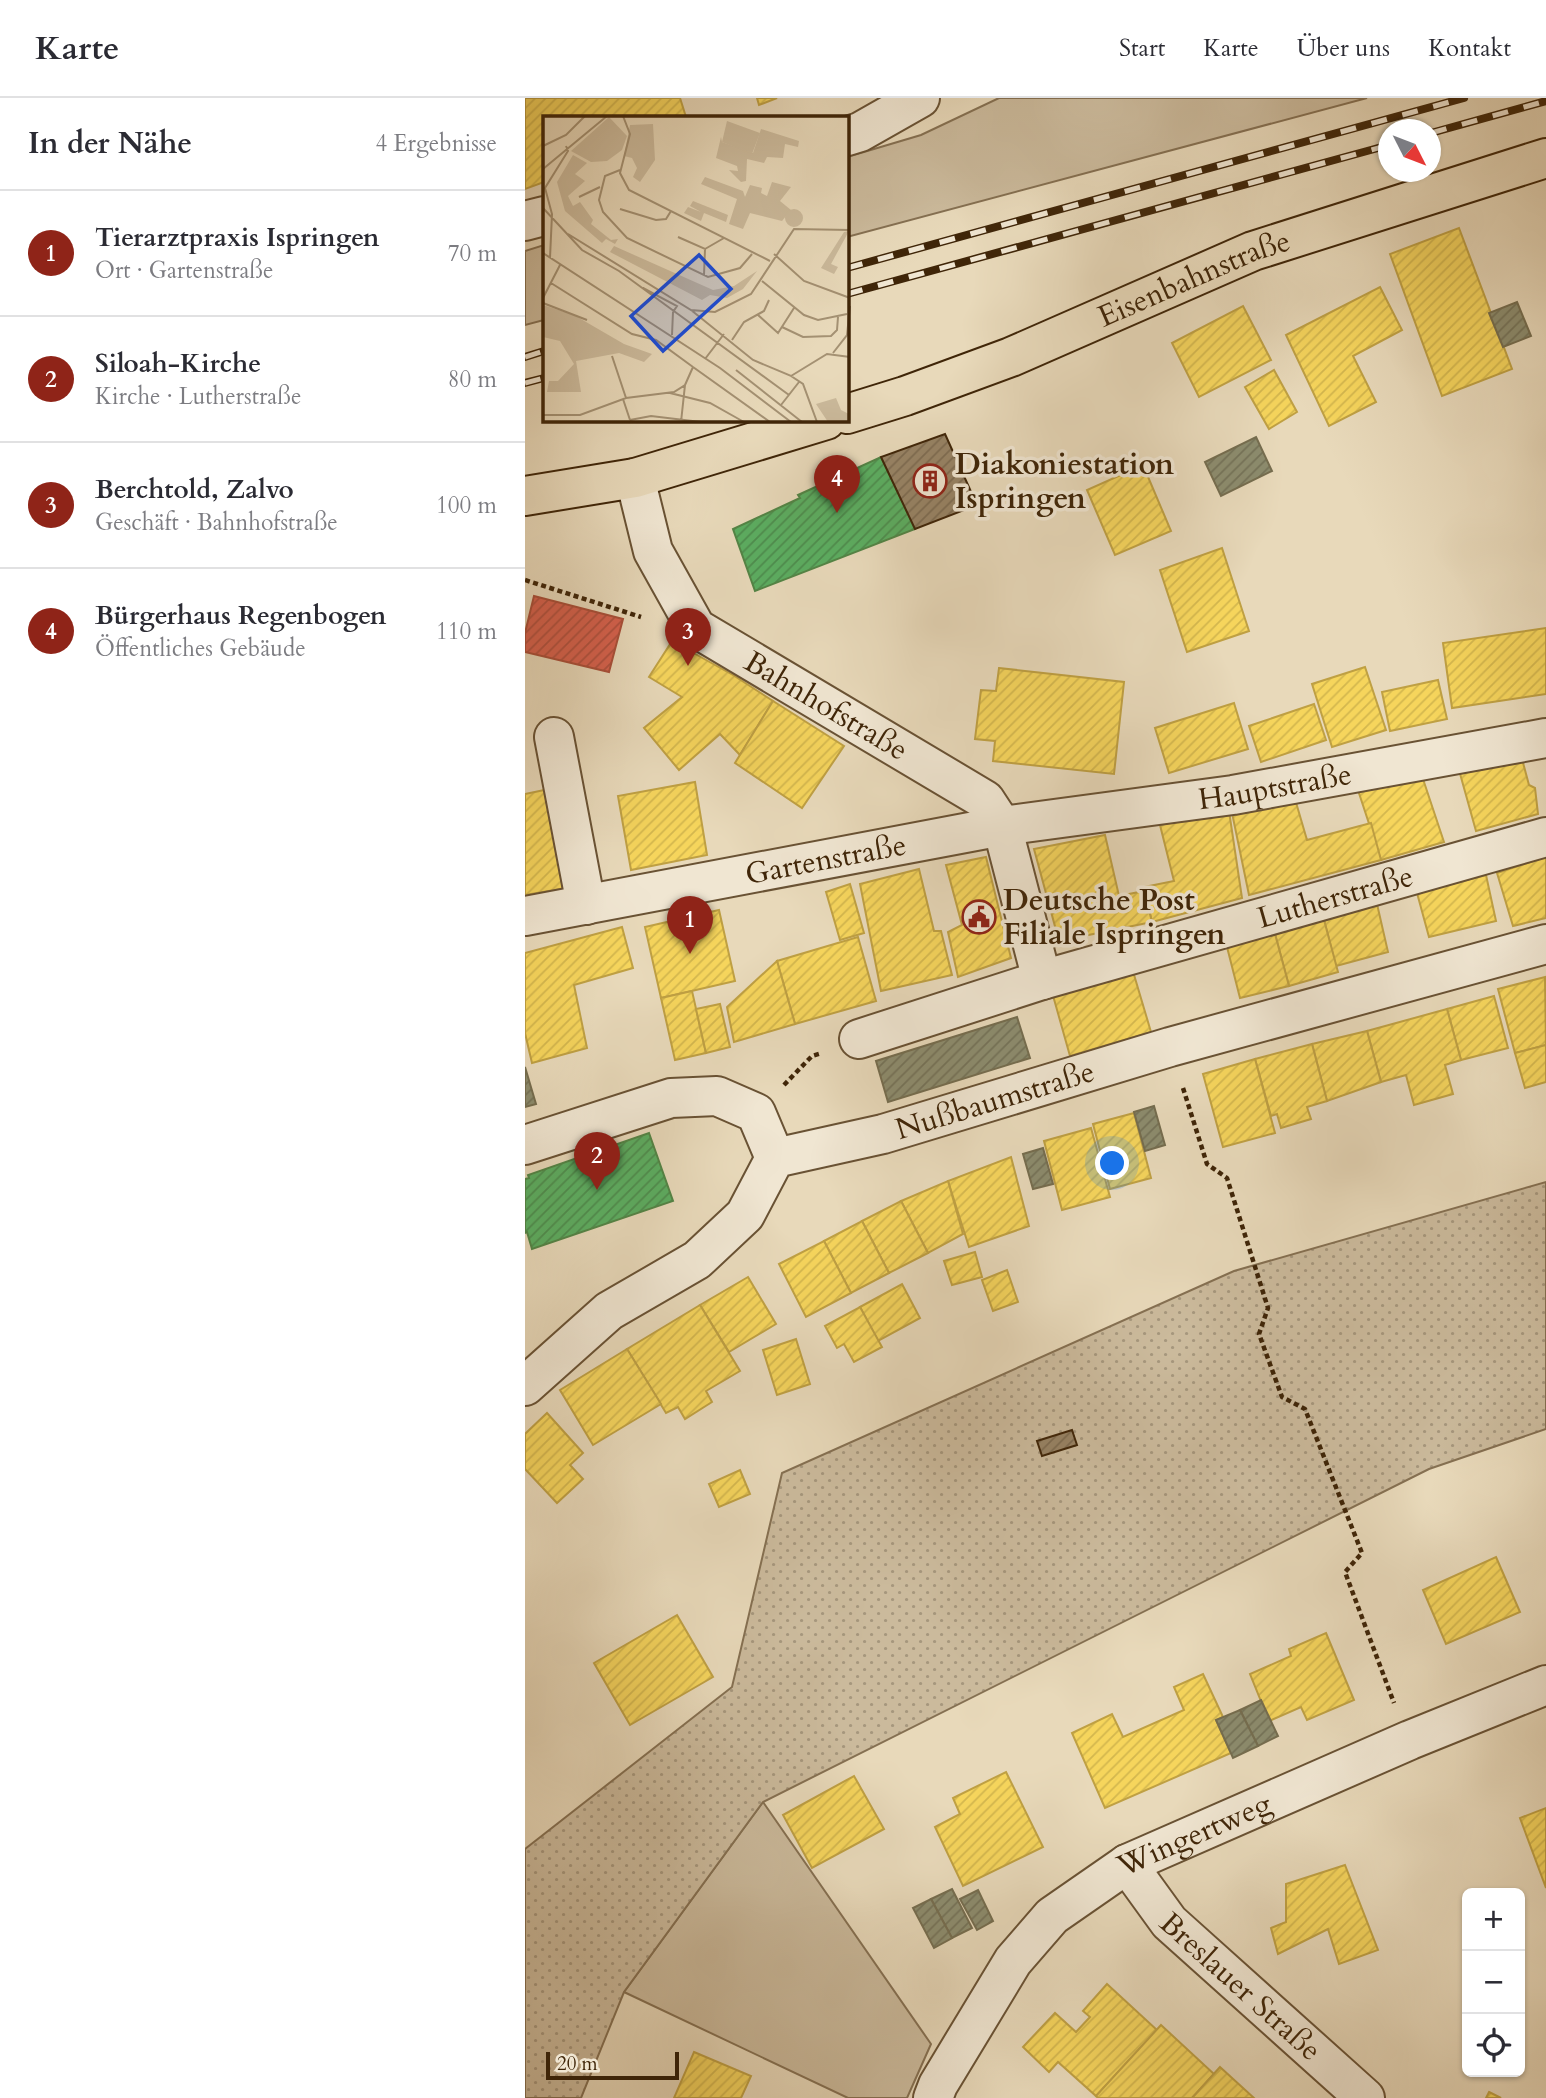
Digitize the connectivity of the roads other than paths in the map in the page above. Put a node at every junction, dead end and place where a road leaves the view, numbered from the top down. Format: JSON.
{"nodes":[{"id":1,"x":921,"y":98,"type":"edge"},
{"id":2,"x":849,"y":135,"type":"edge"},
{"id":3,"x":1546,"y":158,"type":"edge"},
{"id":4,"x":543,"y":216,"type":"edge"},
{"id":5,"x":525,"y":221,"type":"edge"},
{"id":6,"x":849,"y":413,"type":"edge"},
{"id":7,"x":819,"y":422,"type":"edge"},
{"id":8,"x":635,"y":478,"type":"junction"},
{"id":9,"x":525,"y":496,"type":"edge"},
{"id":10,"x":554,"y":737,"type":"dead end"},
{"id":11,"x":1546,"y":738,"type":"edge"},
{"id":12,"x":1002,"y":826,"type":"junction"},
{"id":13,"x":1546,"y":837,"type":"edge"},
{"id":14,"x":586,"y":905,"type":"junction"},
{"id":15,"x":525,"y":916,"type":"edge"},
{"id":16,"x":1546,"y":944,"type":"edge"},
{"id":17,"x":1042,"y":980,"type":"junction"},
{"id":18,"x":859,"y":1039,"type":"dead end"},
{"id":19,"x":525,"y":1145,"type":"edge"},
{"id":20,"x":775,"y":1158,"type":"junction"},
{"id":21,"x":525,"y":1386,"type":"edge"},
{"id":22,"x":1546,"y":1685,"type":"edge"},
{"id":23,"x":1127,"y":1864,"type":"junction"},
{"id":24,"x":933,"y":2098,"type":"edge"},
{"id":25,"x":1365,"y":2098,"type":"edge"}],
"edges":[{"from":1,"to":2,"type":"street"},
{"from":3,"to":6,"type":"main road","name":"Eisenbahnstraße"},
{"from":4,"to":5,"type":"street"},
{"from":7,"to":8,"type":"main road"},
{"from":8,"to":9,"type":"main road"},
{"from":8,"to":12,"type":"street","name":"Bahnhofstraße"},
{"from":10,"to":14,"type":"street"},
{"from":11,"to":12,"type":"street","name":"Hauptstraße"},
{"from":12,"to":14,"type":"street","name":"Gartenstraße"},
{"from":12,"to":17,"type":"street"},
{"from":13,"to":17,"type":"street","name":"Lutherstraße"},
{"from":14,"to":15,"type":"street","name":"Gartenstraße"},
{"from":16,"to":20,"type":"street","name":"Nußbaumstraße"},
{"from":17,"to":18,"type":"street","name":"Lutherstraße"},
{"from":19,"to":20,"type":"street"},
{"from":20,"to":21,"type":"street"},
{"from":22,"to":23,"type":"street","name":"Wingertweg"},
{"from":23,"to":24,"type":"street","name":"Wingertweg"},
{"from":23,"to":25,"type":"street","name":"Breslauer Straße"}]}
